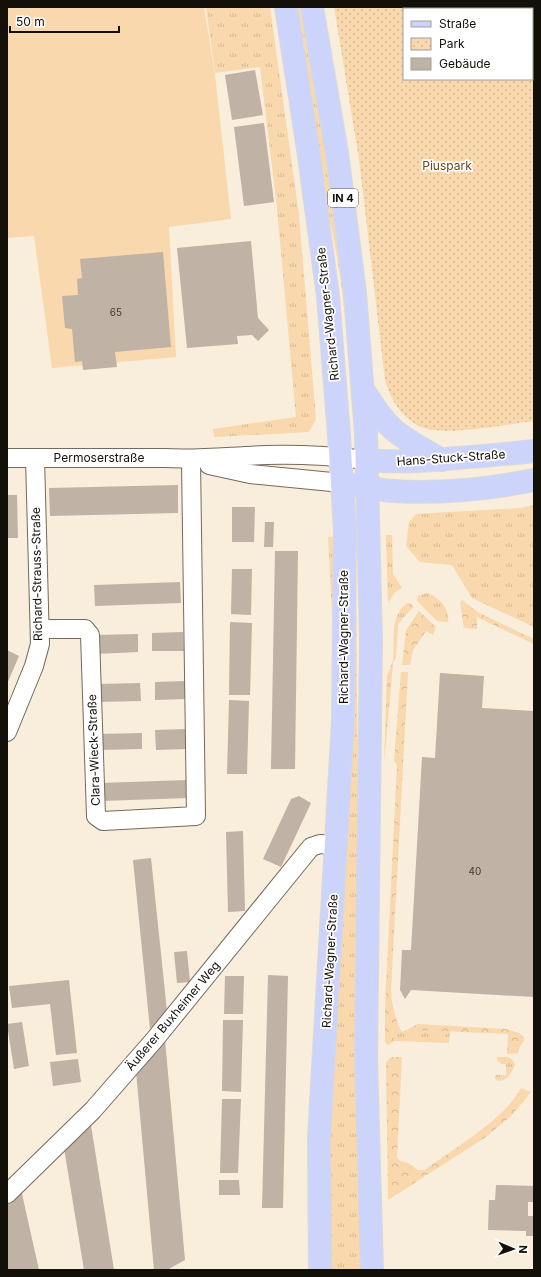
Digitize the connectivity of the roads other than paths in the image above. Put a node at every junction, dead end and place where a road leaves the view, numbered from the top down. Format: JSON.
{"nodes":[{"id":1,"x":286,"y":7,"type":"edge"},
{"id":2,"x":312,"y":7,"type":"edge"},
{"id":3,"x":364,"y":391,"type":"junction"},
{"id":4,"x":534,"y":451,"type":"edge"},
{"id":5,"x":340,"y":457,"type":"junction"},
{"id":6,"x":7,"y":458,"type":"edge"},
{"id":7,"x":35,"y":458,"type":"junction"},
{"id":8,"x":191,"y":460,"type":"junction"},
{"id":9,"x":367,"y":460,"type":"junction"},
{"id":10,"x":442,"y":460,"type":"junction"},
{"id":11,"x":534,"y":480,"type":"edge"},
{"id":12,"x":342,"y":484,"type":"junction"},
{"id":13,"x":368,"y":487,"type":"junction"},
{"id":14,"x":40,"y":629,"type":"junction"},
{"id":15,"x":7,"y":732,"type":"edge"},
{"id":16,"x":337,"y":845,"type":"junction"},
{"id":17,"x":7,"y":1194,"type":"edge"},
{"id":18,"x":320,"y":1270,"type":"edge"},
{"id":19,"x":372,"y":1270,"type":"edge"}],
"edges":[{"from":1,"to":5,"type":"main road","name":"Richard-Wagner-Straße","number":"IN 4"},
{"from":2,"to":3,"type":"main road","name":"Richard-Wagner-Straße","number":"IN 4"},
{"from":3,"to":9,"type":"main road","name":"Richard-Wagner-Straße","number":"IN 4"},
{"from":3,"to":10,"type":"main road","number":"IN 4"},
{"from":4,"to":10,"type":"main road","name":"Hans-Stuck-Straße"},
{"from":5,"to":8,"type":"street","name":"Permoserstraße"},
{"from":5,"to":9,"type":"street","name":"Permoserstraße"},
{"from":5,"to":12,"type":"main road","name":"Richard-Wagner-Straße","number":"IN 4"},
{"from":6,"to":7,"type":"street","name":"Permoserstraße"},
{"from":7,"to":8,"type":"street","name":"Permoserstraße"},
{"from":7,"to":14,"type":"street","name":"Richard-Strauss-Straße"},
{"from":8,"to":12,"type":"street","name":"Permoserstraße"},
{"from":8,"to":14,"type":"street","name":"Clara-Wieck-Straße"},
{"from":9,"to":10,"type":"main road","name":"Hans-Stuck-Straße"},
{"from":9,"to":13,"type":"main road","name":"Richard-Wagner-Straße"},
{"from":11,"to":13,"type":"main road"},
{"from":12,"to":13,"type":"main road"},
{"from":12,"to":16,"type":"main road","name":"Richard-Wagner-Straße"},
{"from":13,"to":19,"type":"main road","name":"Richard-Wagner-Straße"},
{"from":14,"to":15,"type":"street","name":"Richard-Strauss-Straße"},
{"from":16,"to":17,"type":"street","name":"Äußerer Buxheimer Weg"},
{"from":16,"to":18,"type":"main road","name":"Richard-Wagner-Straße"}]}
